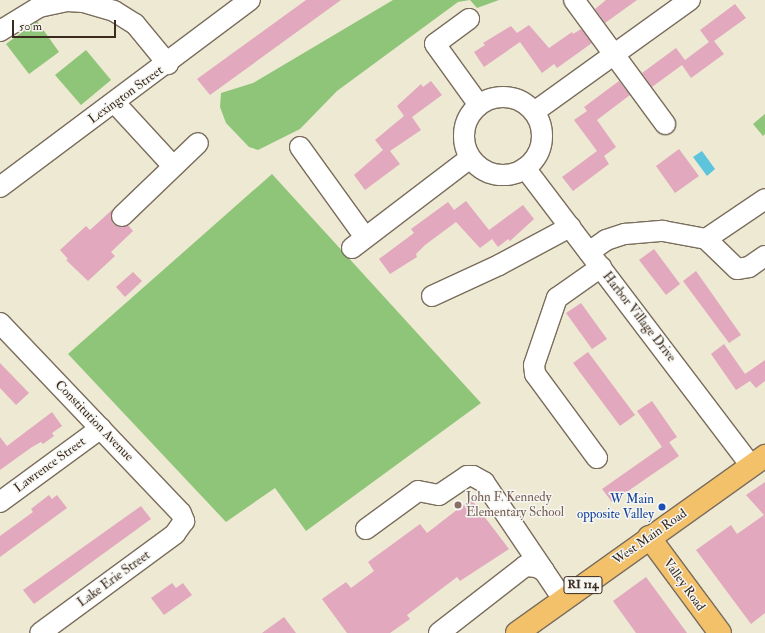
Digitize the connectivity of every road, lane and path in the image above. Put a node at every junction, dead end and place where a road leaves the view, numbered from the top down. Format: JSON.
{"nodes":[{"id":1,"x":250,"y":0,"type":"edge"},
{"id":2,"x":574,"y":0,"type":"edge"},
{"id":3,"x":690,"y":0,"type":"edge"},
{"id":4,"x":469,"y":19,"type":"dead end"},
{"id":5,"x":0,"y":31,"type":"edge"},
{"id":6,"x":613,"y":54,"type":"junction"},
{"id":7,"x":168,"y":64,"type":"junction"},
{"id":8,"x":114,"y":103,"type":"junction"},
{"id":9,"x":478,"y":105,"type":"junction"},
{"id":10,"x":534,"y":112,"type":"junction"},
{"id":11,"x":664,"y":124,"type":"dead end"},
{"id":12,"x":198,"y":143,"type":"dead end"},
{"id":13,"x":300,"y":147,"type":"dead end"},
{"id":14,"x":470,"y":158,"type":"junction"},
{"id":15,"x":173,"y":166,"type":"junction"},
{"id":16,"x":525,"y":168,"type":"junction"},
{"id":17,"x":0,"y":187,"type":"edge"},
{"id":18,"x":765,"y":199,"type":"edge"},
{"id":19,"x":122,"y":216,"type":"dead end"},
{"id":20,"x":570,"y":226,"type":"junction"},
{"id":21,"x":706,"y":239,"type":"junction"},
{"id":22,"x":765,"y":256,"type":"edge"},
{"id":23,"x":595,"y":260,"type":"junction"},
{"id":24,"x":432,"y":296,"type":"dead end"},
{"id":25,"x":4,"y":334,"type":"edge"},
{"id":26,"x":100,"y":428,"type":"junction"},
{"id":27,"x":597,"y":458,"type":"dead end"},
{"id":28,"x":758,"y":461,"type":"edge"},
{"id":29,"x":0,"y":502,"type":"edge"},
{"id":30,"x":184,"y":521,"type":"joint"},
{"id":31,"x":366,"y":529,"type":"dead end"},
{"id":32,"x":649,"y":537,"type":"junction"},
{"id":33,"x":534,"y":569,"type":"junction"},
{"id":34,"x":563,"y":599,"type":"junction"},
{"id":35,"x":40,"y":633,"type":"edge"},
{"id":36,"x":439,"y":633,"type":"edge"},
{"id":37,"x":517,"y":633,"type":"edge"},
{"id":38,"x":720,"y":633,"type":"edge"}],
"edges":[{"from":1,"to":7,"type":"street","name":"Lexington Street"},
{"from":2,"to":6,"type":"street"},
{"from":3,"to":6,"type":"street"},
{"from":4,"to":9,"type":"street"},
{"from":5,"to":7,"type":"street"},
{"from":6,"to":10,"type":"street"},
{"from":6,"to":11,"type":"street"},
{"from":7,"to":8,"type":"street","name":"Lexington Street"},
{"from":8,"to":15,"type":"street"},
{"from":8,"to":17,"type":"street","name":"Lexington Street"},
{"from":9,"to":10,"type":"street"},
{"from":9,"to":14,"type":"street"},
{"from":10,"to":16,"type":"street"},
{"from":12,"to":15,"type":"street"},
{"from":13,"to":14,"type":"street"},
{"from":14,"to":16,"type":"street"},
{"from":15,"to":19,"type":"street"},
{"from":16,"to":20,"type":"street","name":"Harbor Village Drive"},
{"from":18,"to":21,"type":"street"},
{"from":20,"to":23,"type":"street","name":"Harbor Village Drive"},
{"from":20,"to":24,"type":"street"},
{"from":21,"to":22,"type":"street"},
{"from":21,"to":23,"type":"street"},
{"from":23,"to":27,"type":"street"},
{"from":23,"to":28,"type":"street","name":"Harbor Village Drive"},
{"from":25,"to":26,"type":"street","name":"Constitution Avenue"},
{"from":26,"to":29,"type":"street","name":"Lawrence Street"},
{"from":26,"to":30,"type":"street","name":"Constitution Avenue"},
{"from":28,"to":32,"type":"main road","name":"West Main Road","number":"RI 114"},
{"from":30,"to":35,"type":"street","name":"Lake Erie Street"},
{"from":31,"to":33,"type":"street"},
{"from":32,"to":34,"type":"main road","name":"West Main Road","number":"RI 114"},
{"from":32,"to":38,"type":"main road","name":"Valley Road"},
{"from":33,"to":34,"type":"street"},
{"from":33,"to":36,"type":"street"},
{"from":34,"to":37,"type":"main road","name":"West Main Road","number":"RI 114"}]}
